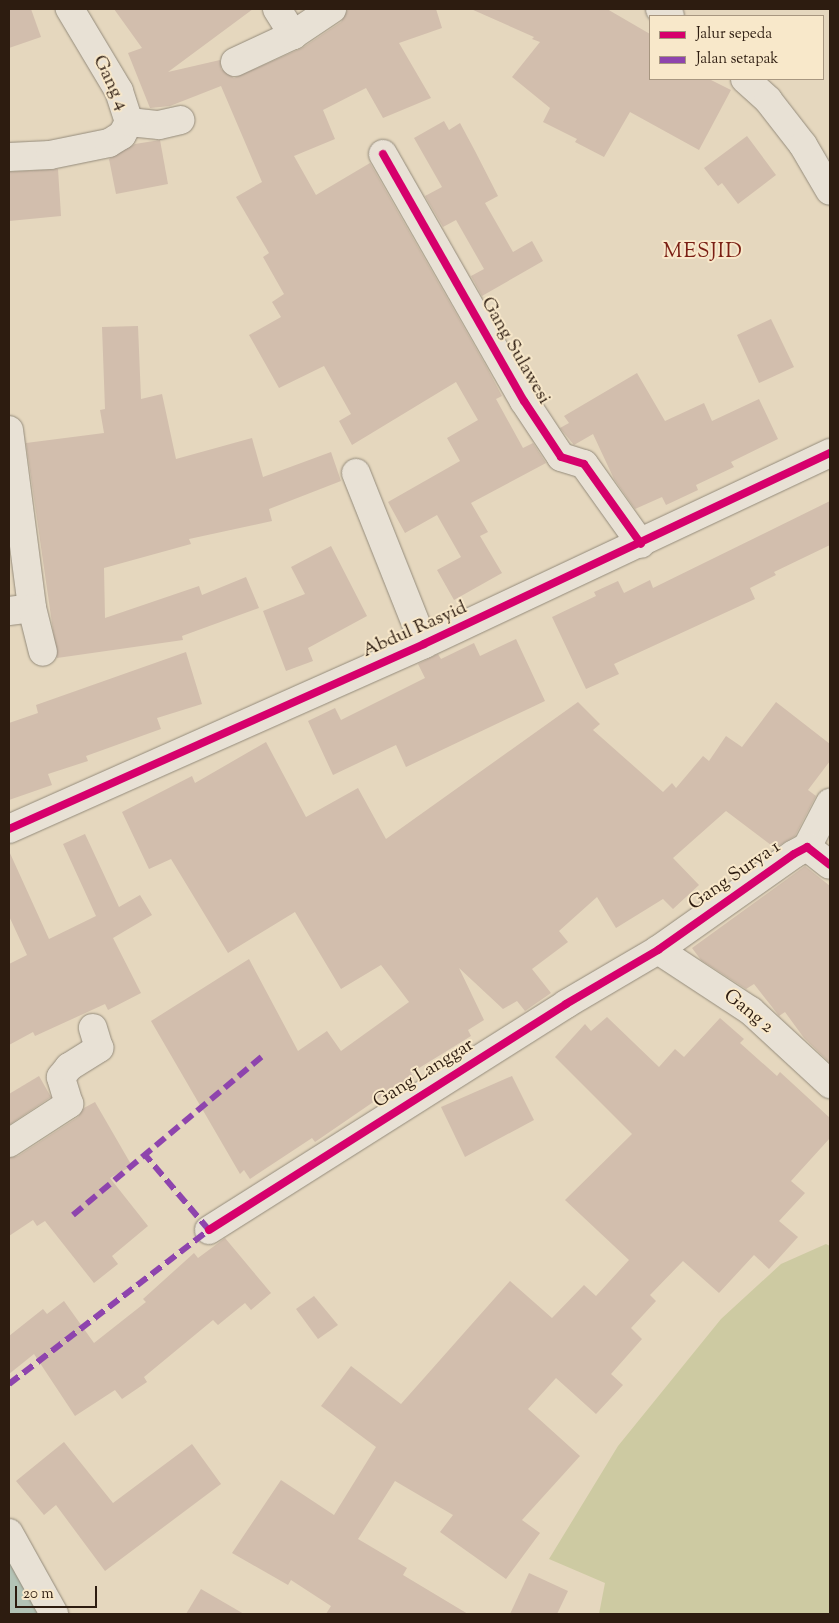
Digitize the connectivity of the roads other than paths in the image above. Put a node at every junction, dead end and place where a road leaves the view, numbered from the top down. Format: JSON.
{"nodes":[{"id":1,"x":70,"y":9,"type":"edge"},
{"id":2,"x":277,"y":9,"type":"edge"},
{"id":3,"x":332,"y":9,"type":"edge"},
{"id":4,"x":293,"y":35,"type":"junction"},
{"id":5,"x":235,"y":62,"type":"dead end"},
{"id":6,"x":746,"y":80,"type":"edge"},
{"id":7,"x":180,"y":120,"type":"dead end"},
{"id":8,"x":129,"y":122,"type":"junction"},
{"id":9,"x":383,"y":154,"type":"dead end"},
{"id":10,"x":9,"y":157,"type":"edge"},
{"id":11,"x":830,"y":191,"type":"edge"},
{"id":12,"x":9,"y":430,"type":"edge"},
{"id":13,"x":830,"y":453,"type":"edge"},
{"id":14,"x":356,"y":473,"type":"dead end"},
{"id":15,"x":641,"y":544,"type":"junction"},
{"id":16,"x":20,"y":609,"type":"edge"},
{"id":17,"x":424,"y":644,"type":"junction"},
{"id":18,"x":43,"y":652,"type":"dead end"},
{"id":19,"x":830,"y":803,"type":"edge"},
{"id":20,"x":9,"y":829,"type":"edge"},
{"id":21,"x":806,"y":847,"type":"junction"},
{"id":22,"x":830,"y":865,"type":"edge"},
{"id":23,"x":658,"y":950,"type":"junction"},
{"id":24,"x":93,"y":1028,"type":"dead end"},
{"id":25,"x":830,"y":1084,"type":"edge"},
{"id":26,"x":9,"y":1143,"type":"edge"},
{"id":27,"x":209,"y":1230,"type":"dead end"},
{"id":28,"x":9,"y":1533,"type":"edge"},
{"id":29,"x":54,"y":1614,"type":"edge"}],
"edges":[{"from":1,"to":8,"type":"street","name":"Gang 4"},
{"from":2,"to":4,"type":"street"},
{"from":3,"to":4,"type":"street"},
{"from":4,"to":5,"type":"street"},
{"from":6,"to":11,"type":"street"},
{"from":7,"to":8,"type":"street"},
{"from":8,"to":10,"type":"street","name":"Gang 4"},
{"from":9,"to":15,"type":"street","name":"Gang Sulawesi"},
{"from":12,"to":16,"type":"street"},
{"from":13,"to":15,"type":"street","name":"Abdul Rasyid"},
{"from":14,"to":17,"type":"street"},
{"from":15,"to":17,"type":"street","name":"Abdul Rasyid"},
{"from":16,"to":18,"type":"street"},
{"from":17,"to":20,"type":"street","name":"Abdul Rasyid"},
{"from":19,"to":21,"type":"street"},
{"from":21,"to":22,"type":"street","name":"Gang Surya 1"},
{"from":21,"to":23,"type":"street","name":"Gang Surya 1"},
{"from":23,"to":25,"type":"street","name":"Gang 2"},
{"from":23,"to":27,"type":"street","name":"Gang Langgar"},
{"from":24,"to":26,"type":"street"},
{"from":28,"to":29,"type":"street"}]}
